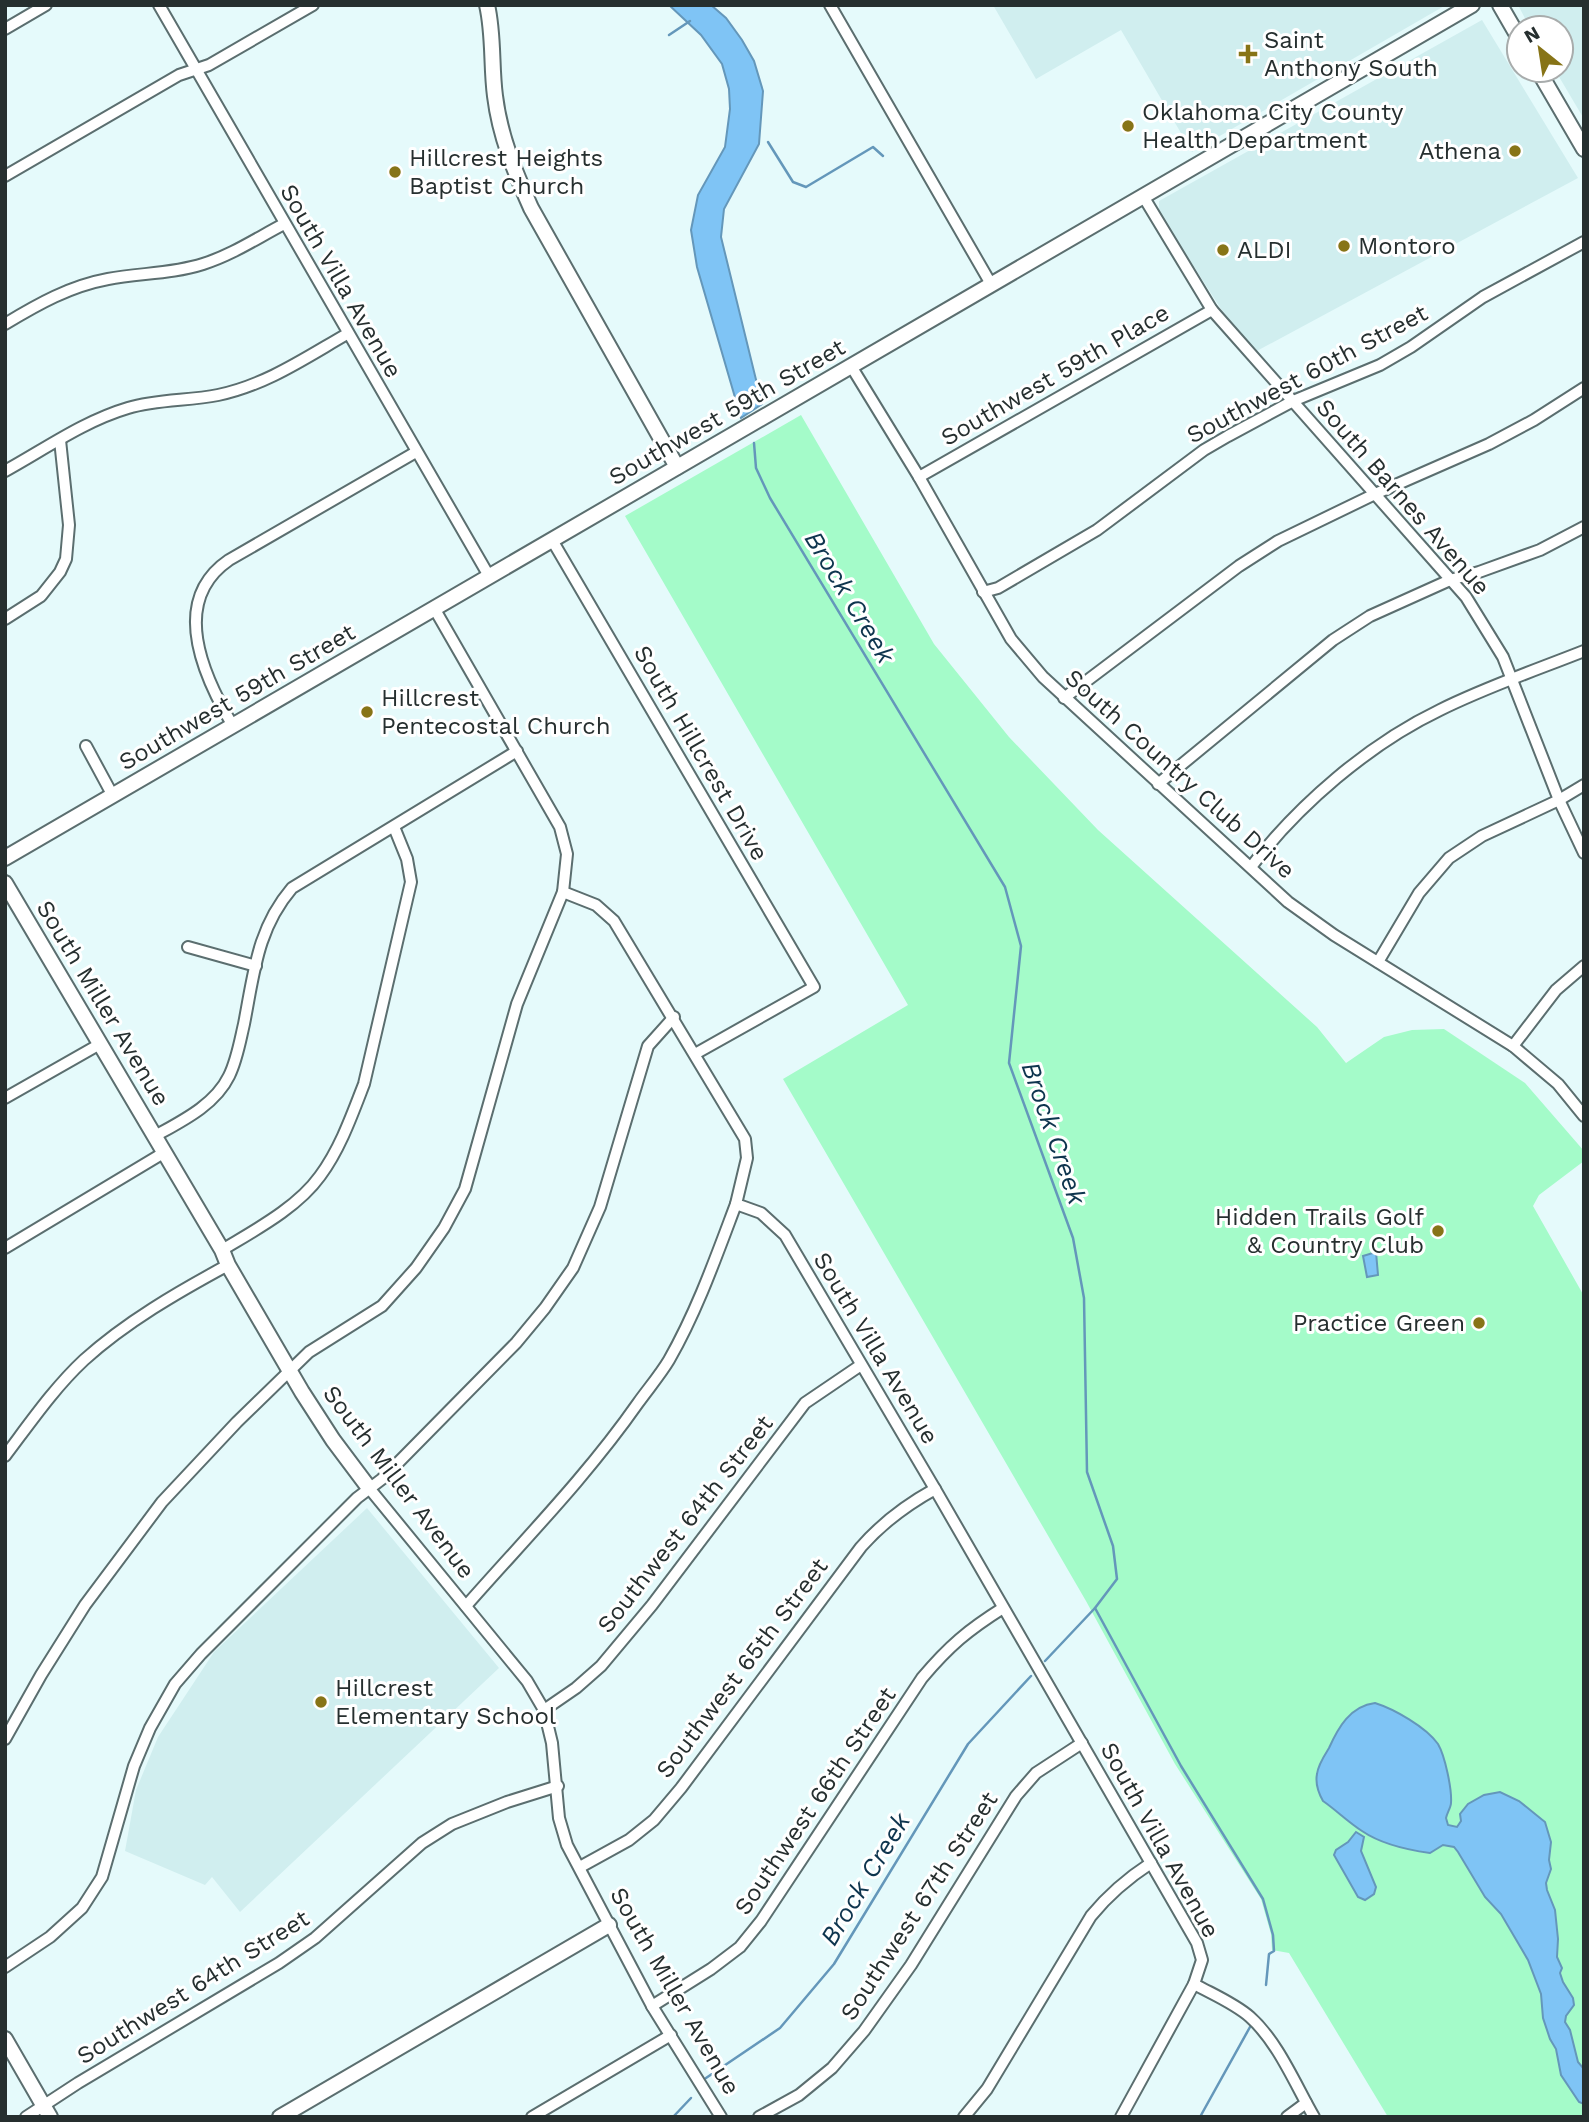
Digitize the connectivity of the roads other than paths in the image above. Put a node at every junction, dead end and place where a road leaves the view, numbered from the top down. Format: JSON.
{"nodes":[{"id":1,"x":46,"y":5,"type":"edge"},
{"id":2,"x":159,"y":5,"type":"edge"},
{"id":3,"x":313,"y":5,"type":"edge"},
{"id":4,"x":487,"y":5,"type":"edge"},
{"id":5,"x":830,"y":5,"type":"edge"},
{"id":6,"x":1472,"y":5,"type":"edge"},
{"id":7,"x":5,"y":29,"type":"edge"},
{"id":8,"x":195,"y":70,"type":"junction"},
{"id":9,"x":1546,"y":84,"type":"edge"},
{"id":10,"x":1584,"y":149,"type":"edge"},
{"id":11,"x":5,"y":176,"type":"edge"},
{"id":12,"x":1143,"y":196,"type":"junction"},
{"id":13,"x":284,"y":224,"type":"junction"},
{"id":14,"x":1584,"y":242,"type":"edge"},
{"id":15,"x":991,"y":284,"type":"junction"},
{"id":16,"x":1212,"y":310,"type":"junction"},
{"id":17,"x":5,"y":324,"type":"edge"},
{"id":18,"x":347,"y":334,"type":"junction"},
{"id":19,"x":851,"y":366,"type":"junction"},
{"id":20,"x":1584,"y":388,"type":"edge"},
{"id":21,"x":1293,"y":401,"type":"junction"},
{"id":22,"x":60,"y":440,"type":"junction"},
{"id":23,"x":416,"y":452,"type":"junction"},
{"id":24,"x":677,"y":467,"type":"junction"},
{"id":25,"x":5,"y":471,"type":"edge"},
{"id":26,"x":919,"y":477,"type":"junction"},
{"id":27,"x":1375,"y":494,"type":"junction"},
{"id":28,"x":1584,"y":527,"type":"edge"},
{"id":29,"x":552,"y":540,"type":"junction"},
{"id":30,"x":489,"y":576,"type":"junction"},
{"id":31,"x":1450,"y":580,"type":"junction"},
{"id":32,"x":983,"y":592,"type":"junction"},
{"id":33,"x":434,"y":608,"type":"junction"},
{"id":34,"x":5,"y":619,"type":"edge"},
{"id":35,"x":1584,"y":651,"type":"edge"},
{"id":36,"x":1511,"y":680,"type":"junction"},
{"id":37,"x":1064,"y":698,"type":"junction"},
{"id":38,"x":233,"y":726,"type":"junction"},
{"id":39,"x":86,"y":746,"type":"dead end"},
{"id":40,"x":517,"y":751,"type":"junction"},
{"id":41,"x":1158,"y":784,"type":"junction"},
{"id":42,"x":1584,"y":785,"type":"edge"},
{"id":43,"x":113,"y":796,"type":"junction"},
{"id":44,"x":1559,"y":800,"type":"junction"},
{"id":45,"x":394,"y":827,"type":"junction"},
{"id":46,"x":1584,"y":853,"type":"edge"},
{"id":47,"x":5,"y":858,"type":"edge"},
{"id":48,"x":1251,"y":867,"type":"junction"},
{"id":49,"x":5,"y":883,"type":"edge"},
{"id":50,"x":563,"y":892,"type":"junction"},
{"id":51,"x":188,"y":947,"type":"dead end"},
{"id":52,"x":1378,"y":962,"type":"junction"},
{"id":53,"x":256,"y":966,"type":"junction"},
{"id":54,"x":1584,"y":966,"type":"edge"},
{"id":55,"x":674,"y":1017,"type":"junction"},
{"id":56,"x":100,"y":1044,"type":"junction"},
{"id":57,"x":1513,"y":1046,"type":"junction"},
{"id":58,"x":695,"y":1054,"type":"junction"},
{"id":59,"x":5,"y":1098,"type":"edge"},
{"id":60,"x":1584,"y":1116,"type":"edge"},
{"id":61,"x":155,"y":1136,"type":"junction"},
{"id":62,"x":165,"y":1152,"type":"junction"},
{"id":63,"x":736,"y":1204,"type":"junction"},
{"id":64,"x":5,"y":1248,"type":"edge"},
{"id":65,"x":222,"y":1250,"type":"junction"},
{"id":66,"x":228,"y":1265,"type":"junction"},
{"id":67,"x":861,"y":1365,"type":"junction"},
{"id":68,"x":291,"y":1371,"type":"junction"},
{"id":69,"x":5,"y":1456,"type":"edge"},
{"id":70,"x":369,"y":1488,"type":"junction"},
{"id":71,"x":935,"y":1489,"type":"junction"},
{"id":72,"x":466,"y":1606,"type":"junction"},
{"id":73,"x":1003,"y":1608,"type":"junction"},
{"id":74,"x":544,"y":1710,"type":"junction"},
{"id":75,"x":5,"y":1739,"type":"edge"},
{"id":76,"x":1082,"y":1743,"type":"junction"},
{"id":77,"x":558,"y":1786,"type":"junction"},
{"id":78,"x":1152,"y":1863,"type":"junction"},
{"id":79,"x":580,"y":1867,"type":"junction"},
{"id":80,"x":609,"y":1925,"type":"junction"},
{"id":81,"x":5,"y":1967,"type":"edge"},
{"id":82,"x":1194,"y":1984,"type":"junction"},
{"id":83,"x":652,"y":2006,"type":"junction"},
{"id":84,"x":671,"y":2035,"type":"junction"},
{"id":85,"x":5,"y":2039,"type":"edge"},
{"id":86,"x":1306,"y":2103,"type":"junction"},
{"id":87,"x":47,"y":2111,"type":"edge"},
{"id":88,"x":26,"y":2117,"type":"edge"},
{"id":89,"x":280,"y":2117,"type":"edge"},
{"id":90,"x":532,"y":2117,"type":"edge"},
{"id":91,"x":721,"y":2117,"type":"edge"},
{"id":92,"x":759,"y":2117,"type":"edge"},
{"id":93,"x":964,"y":2117,"type":"edge"},
{"id":94,"x":1121,"y":2117,"type":"edge"},
{"id":95,"x":1287,"y":2117,"type":"edge"},
{"id":96,"x":1314,"y":2117,"type":"edge"}],
"edges":[{"from":1,"to":7,"type":"street"},
{"from":2,"to":8,"type":"street","name":"South Villa Avenue"},
{"from":3,"to":8,"type":"street"},
{"from":4,"to":24,"type":"main road"},
{"from":5,"to":15,"type":"street"},
{"from":6,"to":12,"type":"main road","name":"Southwest 59th Street"},
{"from":8,"to":11,"type":"street"},
{"from":8,"to":13,"type":"street","name":"South Villa Avenue"},
{"from":9,"to":10,"type":"main road"},
{"from":12,"to":15,"type":"main road","name":"Southwest 59th Street"},
{"from":12,"to":16,"type":"street","name":"South Barnes Avenue"},
{"from":13,"to":17,"type":"street"},
{"from":13,"to":18,"type":"street","name":"South Villa Avenue"},
{"from":14,"to":21,"type":"street","name":"Southwest 60th Street"},
{"from":15,"to":19,"type":"main road","name":"Southwest 59th Street"},
{"from":16,"to":21,"type":"street","name":"South Barnes Avenue"},
{"from":16,"to":26,"type":"street","name":"Southwest 59th Place"},
{"from":18,"to":22,"type":"street"},
{"from":18,"to":23,"type":"street","name":"South Villa Avenue"},
{"from":19,"to":24,"type":"main road","name":"Southwest 59th Street"},
{"from":19,"to":26,"type":"street","name":"South Country Club Drive"},
{"from":20,"to":27,"type":"street"},
{"from":21,"to":27,"type":"street","name":"South Barnes Avenue"},
{"from":21,"to":32,"type":"street","name":"Southwest 60th Street"},
{"from":22,"to":25,"type":"street"},
{"from":22,"to":34,"type":"street"},
{"from":23,"to":30,"type":"street","name":"South Villa Avenue"},
{"from":23,"to":38,"type":"street"},
{"from":24,"to":29,"type":"main road","name":"Southwest 59th Street"},
{"from":26,"to":32,"type":"street","name":"South Country Club Drive"},
{"from":27,"to":31,"type":"street","name":"South Barnes Avenue"},
{"from":27,"to":37,"type":"street"},
{"from":28,"to":31,"type":"street"},
{"from":29,"to":30,"type":"main road","name":"Southwest 59th Street"},
{"from":29,"to":58,"type":"street","name":"South Hillcrest Drive"},
{"from":30,"to":33,"type":"main road","name":"Southwest 59th Street"},
{"from":31,"to":36,"type":"street","name":"South Barnes Avenue"},
{"from":31,"to":41,"type":"street"},
{"from":32,"to":37,"type":"street","name":"South Country Club Drive"},
{"from":33,"to":38,"type":"main road","name":"Southwest 59th Street"},
{"from":33,"to":40,"type":"street"},
{"from":35,"to":36,"type":"street"},
{"from":36,"to":44,"type":"street","name":"South Barnes Avenue"},
{"from":36,"to":48,"type":"street"},
{"from":37,"to":41,"type":"street","name":"South Country Club Drive"},
{"from":38,"to":43,"type":"main road","name":"Southwest 59th Street"},
{"from":39,"to":43,"type":"street"},
{"from":40,"to":45,"type":"street"},
{"from":40,"to":50,"type":"street"},
{"from":41,"to":48,"type":"street","name":"South Country Club Drive"},
{"from":42,"to":44,"type":"street"},
{"from":43,"to":47,"type":"main road","name":"Southwest 59th Street"},
{"from":44,"to":46,"type":"street","name":"South Barnes Avenue"},
{"from":44,"to":52,"type":"street"},
{"from":45,"to":53,"type":"street"},
{"from":45,"to":65,"type":"street"},
{"from":48,"to":52,"type":"street","name":"South Country Club Drive"},
{"from":49,"to":56,"type":"main road","name":"South Miller Avenue"},
{"from":50,"to":55,"type":"street"},
{"from":50,"to":68,"type":"street"},
{"from":51,"to":53,"type":"street"},
{"from":52,"to":57,"type":"street","name":"South Country Club Drive"},
{"from":53,"to":61,"type":"street"},
{"from":54,"to":57,"type":"street"},
{"from":55,"to":58,"type":"street"},
{"from":55,"to":70,"type":"street"},
{"from":56,"to":59,"type":"street"},
{"from":56,"to":61,"type":"main road","name":"South Miller Avenue"},
{"from":57,"to":60,"type":"street","name":"South Country Club Drive"},
{"from":58,"to":63,"type":"street"},
{"from":61,"to":62,"type":"main road","name":"South Miller Avenue"},
{"from":62,"to":64,"type":"street"},
{"from":62,"to":65,"type":"main road","name":"South Miller Avenue"},
{"from":63,"to":67,"type":"street","name":"South Villa Avenue"},
{"from":63,"to":72,"type":"street"},
{"from":65,"to":66,"type":"main road","name":"South Miller Avenue"},
{"from":66,"to":68,"type":"main road","name":"South Miller Avenue"},
{"from":66,"to":69,"type":"street"},
{"from":67,"to":71,"type":"street","name":"South Villa Avenue"},
{"from":67,"to":74,"type":"street","name":"Southwest 64th Street"},
{"from":68,"to":70,"type":"main road","name":"South Miller Avenue"},
{"from":68,"to":75,"type":"street"},
{"from":70,"to":72,"type":"street","name":"South Miller Avenue"},
{"from":70,"to":81,"type":"street"},
{"from":71,"to":73,"type":"street","name":"South Villa Avenue"},
{"from":71,"to":79,"type":"street","name":"Southwest 65th Street"},
{"from":72,"to":74,"type":"street","name":"South Miller Avenue"},
{"from":73,"to":76,"type":"street","name":"South Villa Avenue"},
{"from":73,"to":83,"type":"street","name":"Southwest 66th Street"},
{"from":74,"to":77,"type":"street","name":"South Miller Avenue"},
{"from":76,"to":78,"type":"street","name":"South Villa Avenue"},
{"from":76,"to":92,"type":"street","name":"Southwest 67th Street"},
{"from":77,"to":79,"type":"street","name":"South Miller Avenue"},
{"from":77,"to":87,"type":"street","name":"Southwest 64th Street"},
{"from":78,"to":82,"type":"street","name":"South Villa Avenue"},
{"from":78,"to":93,"type":"street"},
{"from":79,"to":80,"type":"street","name":"South Miller Avenue"},
{"from":80,"to":83,"type":"street","name":"South Miller Avenue"},
{"from":80,"to":89,"type":"main road"},
{"from":82,"to":86,"type":"street"},
{"from":82,"to":94,"type":"street","name":"South Villa Avenue"},
{"from":83,"to":84,"type":"street","name":"South Miller Avenue"},
{"from":84,"to":90,"type":"street"},
{"from":84,"to":91,"type":"street","name":"South Miller Avenue"},
{"from":85,"to":87,"type":"main road"},
{"from":86,"to":95,"type":"street"},
{"from":86,"to":96,"type":"street"},
{"from":87,"to":88,"type":"street","name":"Southwest 64th Street"}]}
